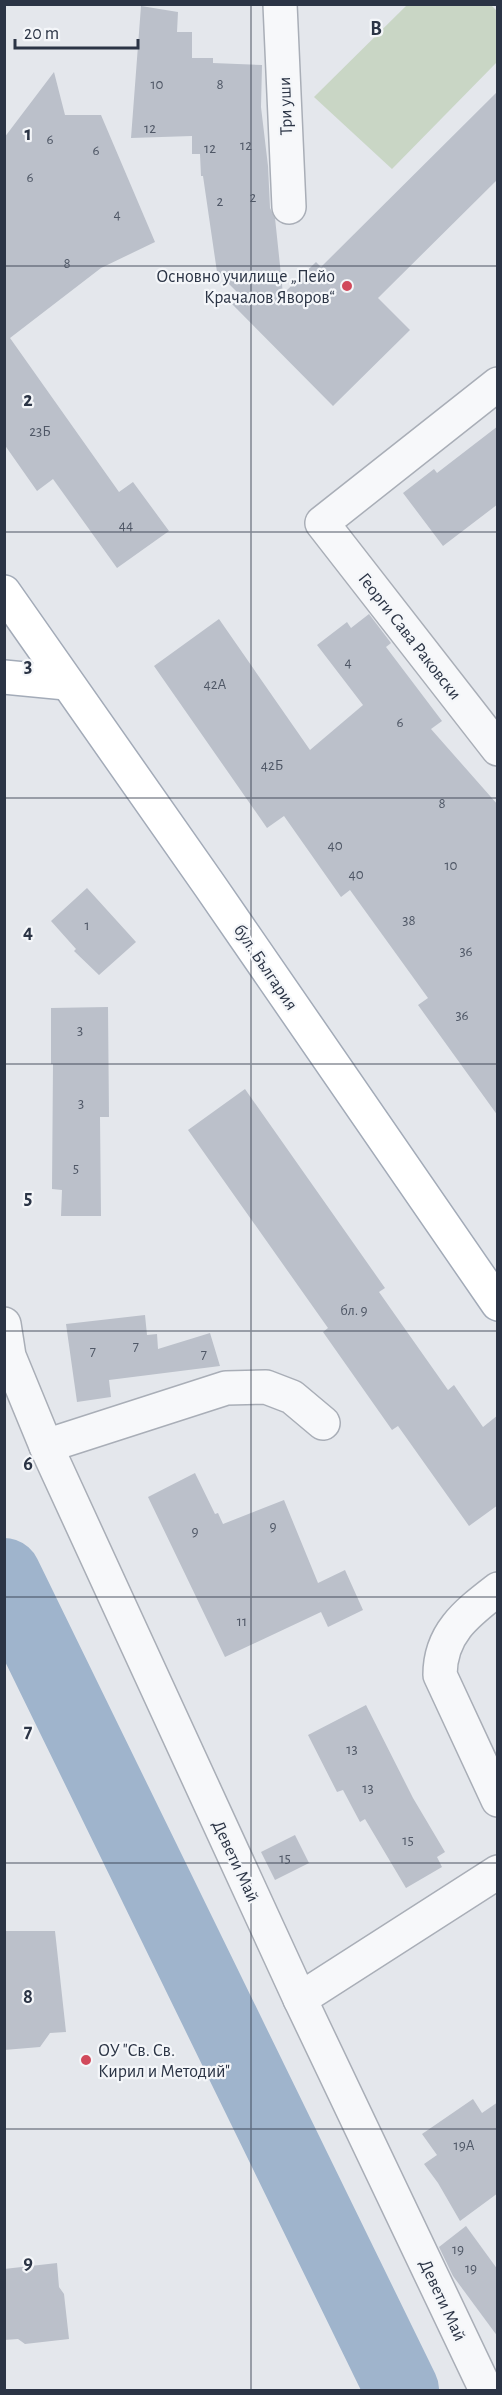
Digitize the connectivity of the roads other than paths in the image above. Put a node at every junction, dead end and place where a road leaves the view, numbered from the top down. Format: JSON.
{"nodes":[{"id":1,"x":280,"y":4,"type":"edge"},
{"id":2,"x":289,"y":207,"type":"dead end"},
{"id":3,"x":498,"y":384,"type":"edge"},
{"id":4,"x":4,"y":592,"type":"edge"},
{"id":5,"x":4,"y":677,"type":"edge"},
{"id":6,"x":66,"y":683,"type":"junction"},
{"id":7,"x":498,"y":749,"type":"edge"},
{"id":8,"x":498,"y":1304,"type":"edge"},
{"id":9,"x":4,"y":1324,"type":"edge"},
{"id":10,"x":323,"y":1423,"type":"dead end"},
{"id":11,"x":46,"y":1446,"type":"junction"},
{"id":12,"x":498,"y":1588,"type":"edge"},
{"id":13,"x":498,"y":1800,"type":"edge"},
{"id":14,"x":498,"y":1872,"type":"edge"},
{"id":15,"x":300,"y":1999,"type":"junction"},
{"id":16,"x":486,"y":2391,"type":"edge"}],
"edges":[{"from":1,"to":2,"type":"street","name":"Три уши"},
{"from":3,"to":7,"type":"street","name":"Георги Сава Раковски"},
{"from":4,"to":6,"type":"main road","name":"бул. България"},
{"from":5,"to":6,"type":"main road"},
{"from":6,"to":8,"type":"main road","name":"бул. България"},
{"from":9,"to":11,"type":"street","name":"Девети Май"},
{"from":10,"to":11,"type":"street"},
{"from":11,"to":15,"type":"street","name":"Девети Май"},
{"from":12,"to":13,"type":"street"},
{"from":14,"to":15,"type":"street"},
{"from":15,"to":16,"type":"street","name":"Девети Май"}]}
